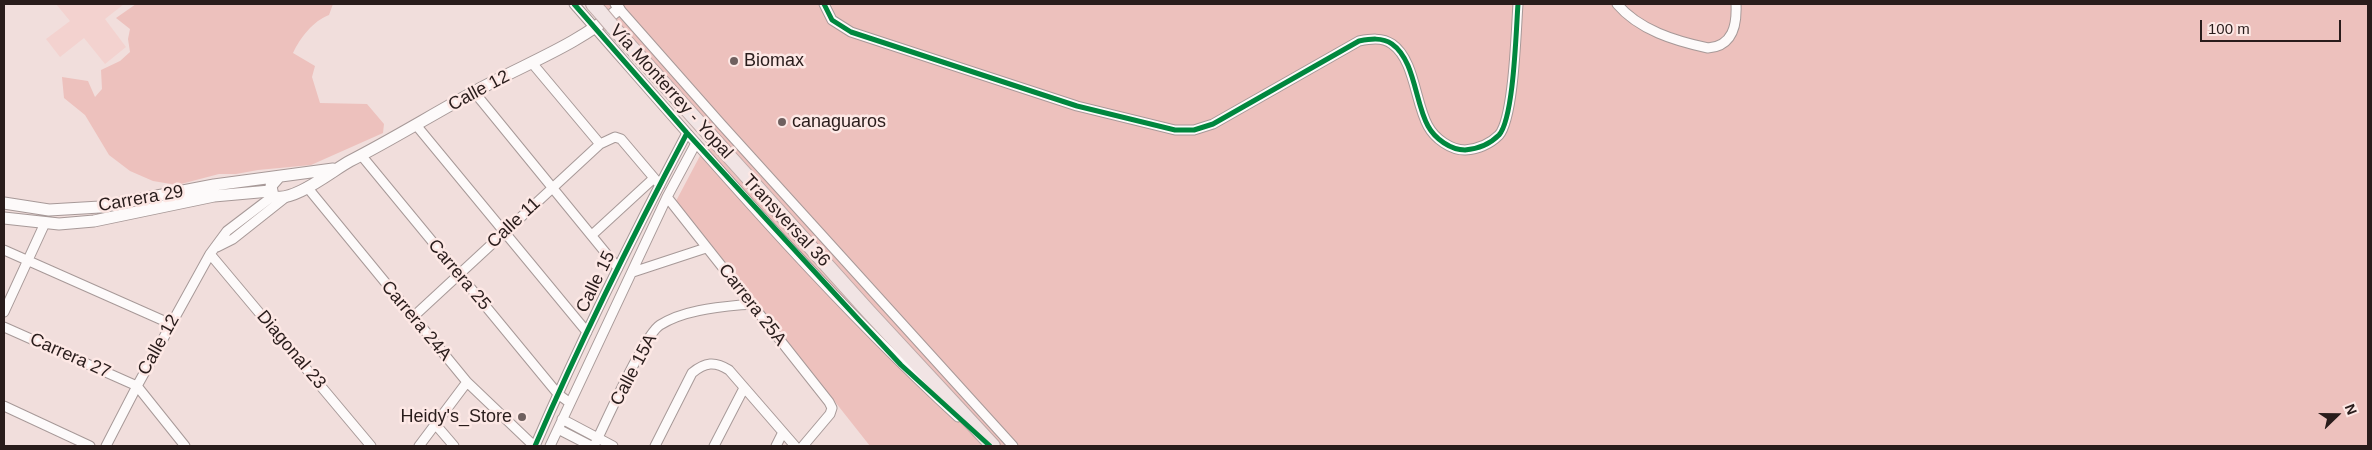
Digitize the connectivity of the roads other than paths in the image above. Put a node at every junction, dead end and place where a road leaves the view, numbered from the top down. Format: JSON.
{"nodes":[{"id":1,"x":574,"y":4,"type":"edge"},
{"id":2,"x":824,"y":4,"type":"edge"},
{"id":3,"x":1518,"y":4,"type":"edge"},
{"id":4,"x":1616,"y":4,"type":"edge"},
{"id":5,"x":1736,"y":4,"type":"edge"},
{"id":6,"x":620,"y":6,"type":"edge"},
{"id":7,"x":597,"y":9,"type":"edge"},
{"id":8,"x":596,"y":29,"type":"junction"},
{"id":9,"x":532,"y":63,"type":"junction"},
{"id":10,"x":475,"y":93,"type":"junction"},
{"id":11,"x":416,"y":125,"type":"junction"},
{"id":12,"x":687,"y":133,"type":"junction"},
{"id":13,"x":696,"y":143,"type":"junction"},
{"id":14,"x":600,"y":144,"type":"junction"},
{"id":15,"x":361,"y":155,"type":"junction"},
{"id":16,"x":335,"y":169,"type":"junction"},
{"id":17,"x":278,"y":178,"type":"junction"},
{"id":18,"x":657,"y":181,"type":"junction"},
{"id":19,"x":306,"y":187,"type":"junction"},
{"id":20,"x":552,"y":187,"type":"junction"},
{"id":21,"x":272,"y":193,"type":"junction"},
{"id":22,"x":286,"y":197,"type":"junction"},
{"id":23,"x":667,"y":197,"type":"junction"},
{"id":24,"x":4,"y":204,"type":"edge"},
{"id":25,"x":4,"y":218,"type":"edge"},
{"id":26,"x":45,"y":223,"type":"junction"},
{"id":27,"x":506,"y":231,"type":"junction"},
{"id":28,"x":592,"y":234,"type":"junction"},
{"id":29,"x":706,"y":248,"type":"junction"},
{"id":30,"x":4,"y":250,"type":"edge"},
{"id":31,"x":214,"y":250,"type":"junction"},
{"id":32,"x":28,"y":260,"type":"junction"},
{"id":33,"x":618,"y":268,"type":"junction"},
{"id":34,"x":633,"y":272,"type":"junction"},
{"id":35,"x":459,"y":274,"type":"junction"},
{"id":36,"x":610,"y":284,"type":"junction"},
{"id":37,"x":623,"y":293,"type":"junction"},
{"id":38,"x":750,"y":304,"type":"junction"},
{"id":39,"x":4,"y":312,"type":"edge"},
{"id":40,"x":413,"y":318,"type":"junction"},
{"id":41,"x":171,"y":324,"type":"junction"},
{"id":42,"x":4,"y":327,"type":"edge"},
{"id":43,"x":587,"y":332,"type":"junction"},
{"id":44,"x":467,"y":382,"type":"junction"},
{"id":45,"x":137,"y":386,"type":"junction"},
{"id":46,"x":744,"y":388,"type":"junction"},
{"id":47,"x":558,"y":394,"type":"junction"},
{"id":48,"x":570,"y":402,"type":"junction"},
{"id":49,"x":4,"y":406,"type":"edge"},
{"id":50,"x":562,"y":420,"type":"junction"},
{"id":51,"x":436,"y":425,"type":"junction"},
{"id":52,"x":558,"y":430,"type":"junction"},
{"id":53,"x":782,"y":434,"type":"junction"},
{"id":54,"x":596,"y":442,"type":"edge"},
{"id":55,"x":90,"y":446,"type":"edge"},
{"id":56,"x":106,"y":446,"type":"edge"},
{"id":57,"x":185,"y":446,"type":"edge"},
{"id":58,"x":371,"y":446,"type":"edge"},
{"id":59,"x":419,"y":446,"type":"edge"},
{"id":60,"x":454,"y":446,"type":"edge"},
{"id":61,"x":534,"y":446,"type":"edge"},
{"id":62,"x":550,"y":446,"type":"edge"},
{"id":63,"x":590,"y":446,"type":"edge"},
{"id":64,"x":613,"y":446,"type":"edge"},
{"id":65,"x":655,"y":446,"type":"edge"},
{"id":66,"x":714,"y":446,"type":"edge"},
{"id":67,"x":776,"y":446,"type":"edge"},
{"id":68,"x":795,"y":446,"type":"edge"},
{"id":69,"x":803,"y":446,"type":"edge"},
{"id":70,"x":991,"y":446,"type":"edge"},
{"id":71,"x":1013,"y":446,"type":"edge"}],
"edges":[{"from":1,"to":8,"type":"street","name":"Transversal 36"},
{"from":2,"to":3,"type":"street"},
{"from":4,"to":5,"type":"street"},
{"from":6,"to":8,"type":"main road","name":"Calle 12"},
{"from":6,"to":71,"type":"street","name":"Transversal 36"},
{"from":7,"to":70,"type":"highway","name":"Vía Monterrey - Yopal","bridge":true},
{"from":8,"to":9,"type":"main road","name":"Calle 12"},
{"from":8,"to":12,"type":"street","name":"Transversal 36"},
{"from":9,"to":10,"type":"main road","name":"Calle 12"},
{"from":9,"to":14,"type":"street"},
{"from":10,"to":11,"type":"main road","name":"Calle 12"},
{"from":10,"to":20,"type":"street"},
{"from":11,"to":15,"type":"main road","name":"Calle 12"},
{"from":11,"to":27,"type":"street"},
{"from":12,"to":13,"type":"street","name":"Transversal 36"},
{"from":12,"to":18,"type":"street","name":"Calle 15"},
{"from":13,"to":23,"type":"street","name":"Calle 15"},
{"from":13,"to":70,"type":"street","name":"Transversal 36"},
{"from":14,"to":18,"type":"street","name":"Calle 11"},
{"from":14,"to":20,"type":"street","name":"Calle 11"},
{"from":15,"to":16,"type":"main road","name":"Calle 12"},
{"from":15,"to":35,"type":"street","name":"Carrera 25"},
{"from":16,"to":17,"type":"main road","name":"Carrera 29"},
{"from":16,"to":19,"type":"main road"},
{"from":17,"to":21,"type":"main road"},
{"from":17,"to":24,"type":"main road","name":"Carrera 29"},
{"from":18,"to":28,"type":"street"},
{"from":18,"to":33,"type":"street","name":"Calle 15"},
{"from":19,"to":22,"type":"main road"},
{"from":19,"to":40,"type":"street","name":"Carrera 24A"},
{"from":20,"to":27,"type":"street","name":"Calle 11"},
{"from":20,"to":28,"type":"street"},
{"from":21,"to":22,"type":"main road","name":"Carrera 29"},
{"from":21,"to":26,"type":"main road","name":"Carrera 29"},
{"from":21,"to":31,"type":"street","name":"Calle 12"},
{"from":22,"to":31,"type":"street"},
{"from":23,"to":29,"type":"street","name":"Carrera 25A"},
{"from":23,"to":34,"type":"street","name":"Calle 15"},
{"from":25,"to":26,"type":"main road","name":"Carrera 29"},
{"from":26,"to":32,"type":"street"},
{"from":27,"to":35,"type":"street","name":"Calle 11"},
{"from":27,"to":43,"type":"street"},
{"from":28,"to":33,"type":"street"},
{"from":29,"to":34,"type":"street"},
{"from":29,"to":38,"type":"street","name":"Carrera 25A"},
{"from":30,"to":32,"type":"street"},
{"from":31,"to":41,"type":"street","name":"Calle 12"},
{"from":31,"to":58,"type":"street","name":"Diagonal 23"},
{"from":32,"to":39,"type":"street"},
{"from":32,"to":41,"type":"street"},
{"from":33,"to":36,"type":"street","name":"Calle 15"},
{"from":34,"to":37,"type":"street","name":"Calle 15"},
{"from":35,"to":40,"type":"street","name":"Calle 11"},
{"from":35,"to":47,"type":"street","name":"Carrera 25"},
{"from":36,"to":37,"type":"street"},
{"from":36,"to":43,"type":"street","name":"Calle 15"},
{"from":37,"to":48,"type":"street","name":"Calle 15"},
{"from":38,"to":54,"type":"street","name":"Calle 15A"},
{"from":38,"to":69,"type":"street","name":"Carrera 25A"},
{"from":40,"to":44,"type":"street","name":"Carrera 24A"},
{"from":41,"to":45,"type":"street","name":"Calle 12"},
{"from":42,"to":45,"type":"street","name":"Carrera 27"},
{"from":43,"to":47,"type":"street","name":"Calle 15"},
{"from":44,"to":51,"type":"street"},
{"from":44,"to":61,"type":"street","name":"Carrera 24A"},
{"from":45,"to":56,"type":"street","name":"Calle 12"},
{"from":45,"to":57,"type":"street"},
{"from":46,"to":53,"type":"street"},
{"from":46,"to":65,"type":"street"},
{"from":46,"to":66,"type":"street"},
{"from":47,"to":48,"type":"street","name":"Carrera 25"},
{"from":47,"to":61,"type":"street","name":"Calle 15"},
{"from":48,"to":50,"type":"street","name":"Calle 15"},
{"from":49,"to":55,"type":"street"},
{"from":50,"to":52,"type":"street","name":"Calle 15"},
{"from":50,"to":54,"type":"street"},
{"from":51,"to":59,"type":"street"},
{"from":51,"to":60,"type":"street"},
{"from":52,"to":62,"type":"street","name":"Calle 15"},
{"from":52,"to":63,"type":"street"},
{"from":53,"to":67,"type":"street"},
{"from":53,"to":68,"type":"street"},
{"from":54,"to":64,"type":"street"}]}
